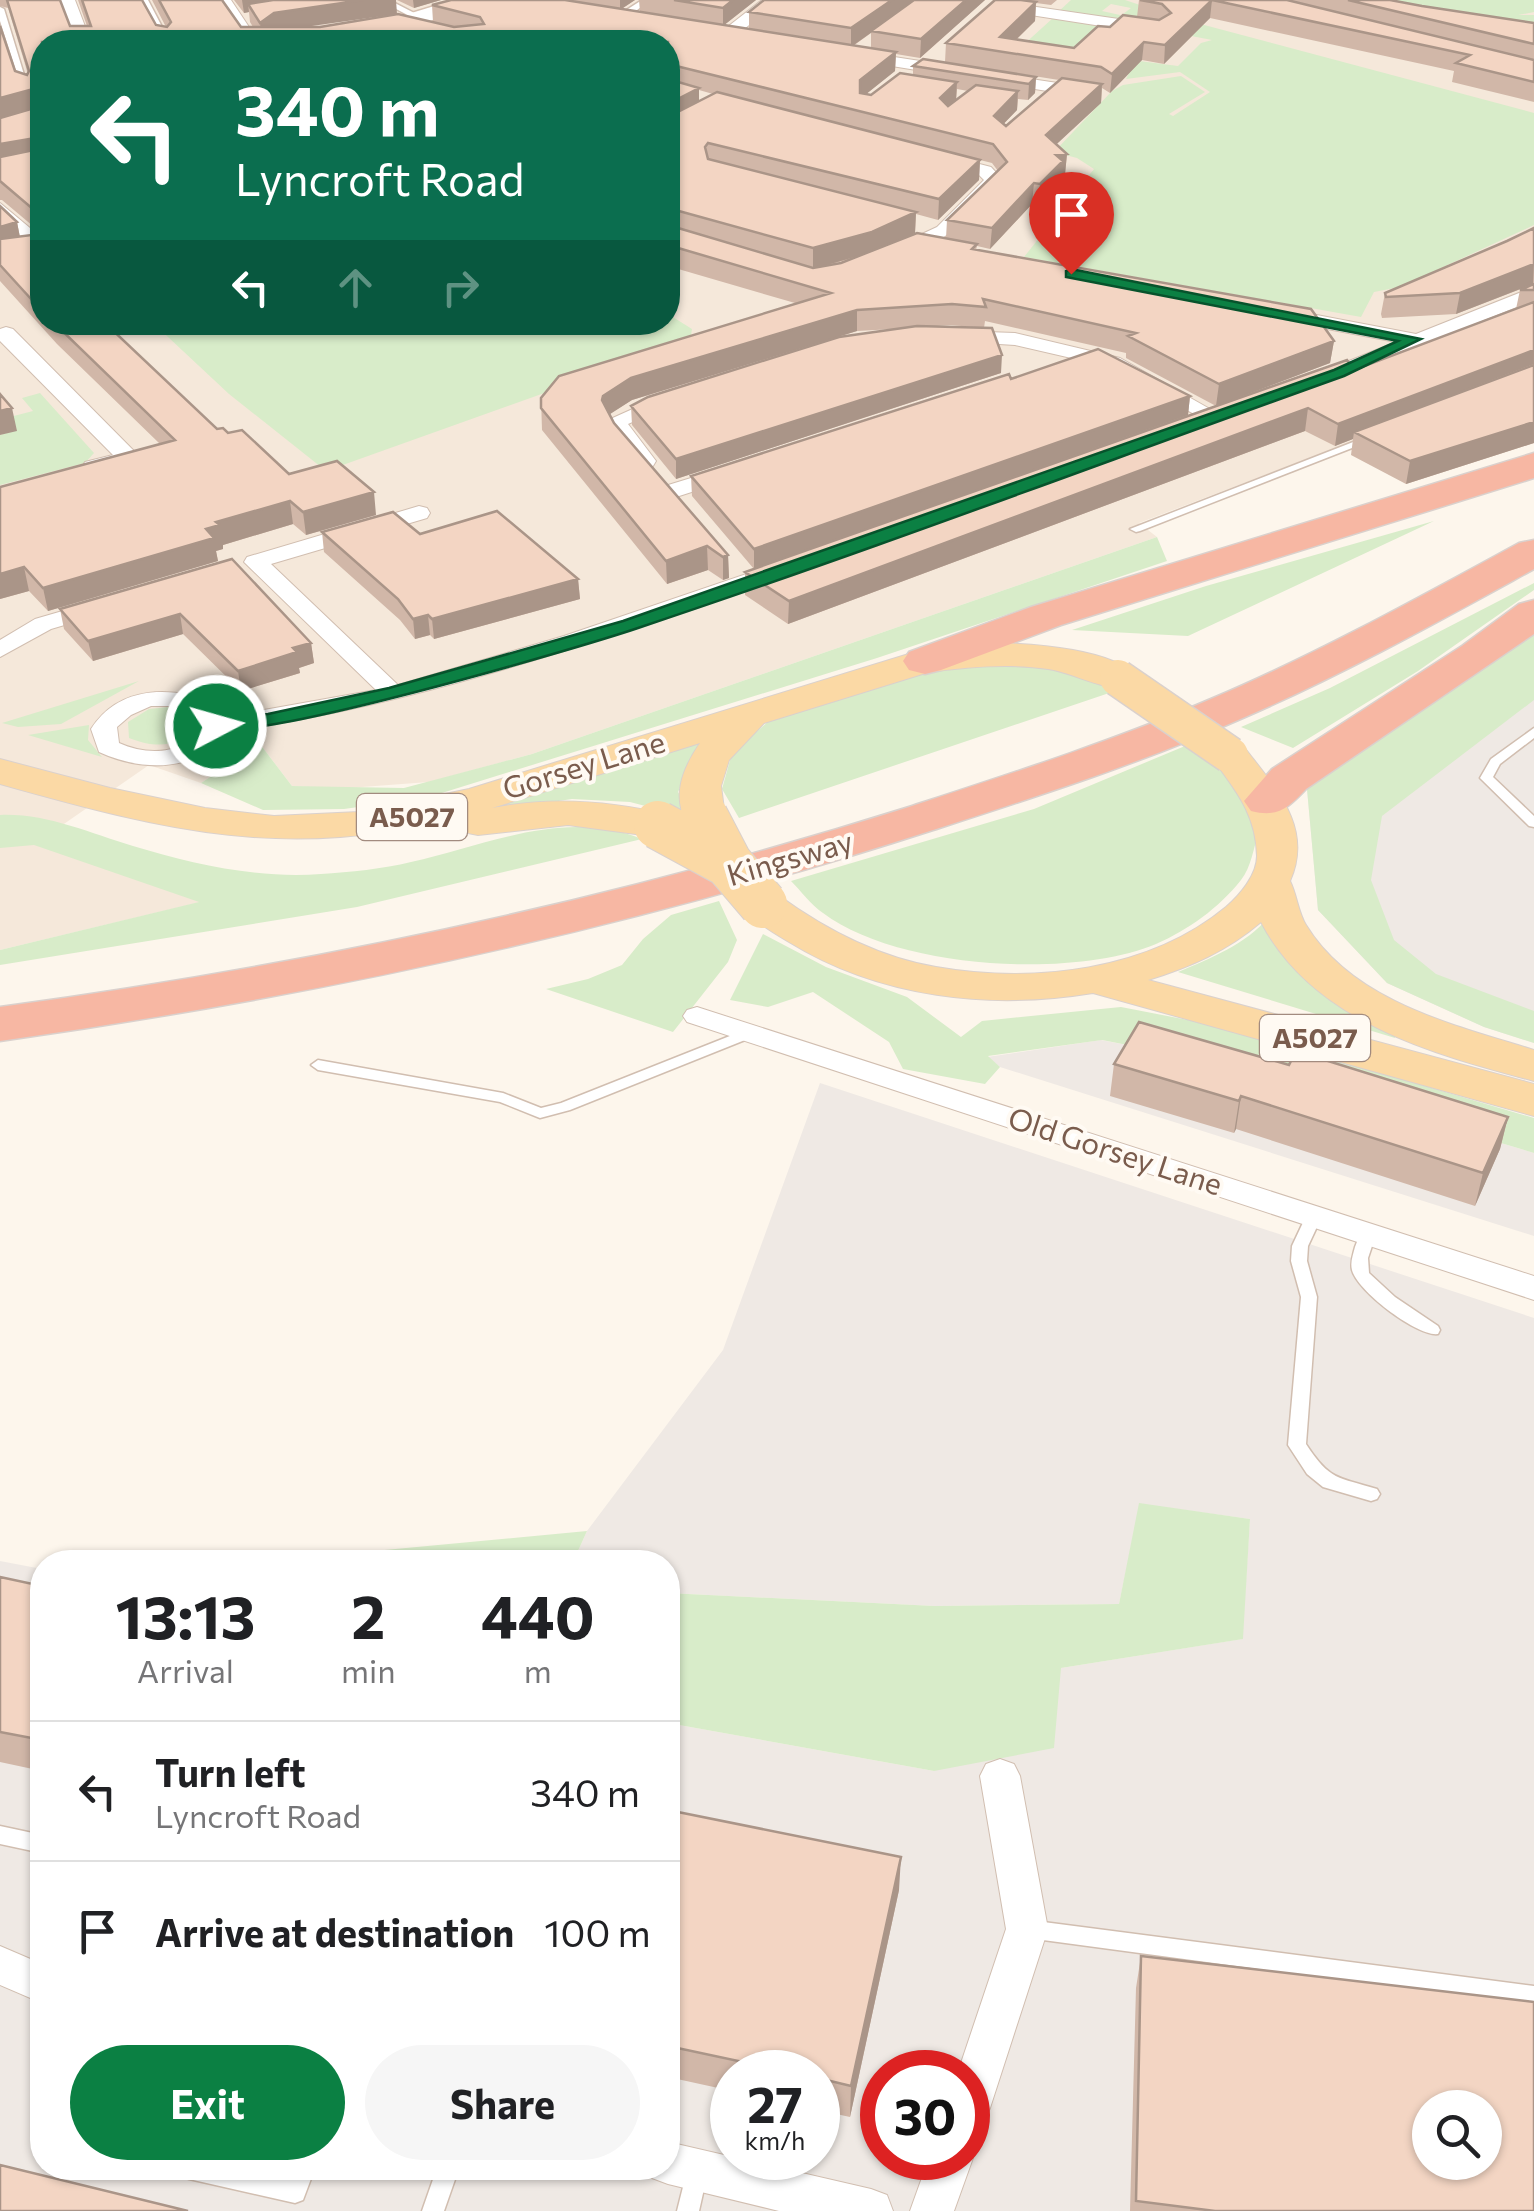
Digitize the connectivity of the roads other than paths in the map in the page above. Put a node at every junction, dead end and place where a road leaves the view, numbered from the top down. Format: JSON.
{"nodes":[{"id":1,"x":68,"y":0,"type":"edge"},
{"id":2,"x":144,"y":0,"type":"edge"},
{"id":3,"x":224,"y":0,"type":"edge"},
{"id":4,"x":382,"y":0,"type":"edge"},
{"id":5,"x":476,"y":0,"type":"edge"},
{"id":6,"x":647,"y":0,"type":"edge"},
{"id":7,"x":772,"y":0,"type":"edge"},
{"id":8,"x":991,"y":8,"type":"edge"},
{"id":9,"x":0,"y":9,"type":"edge"},
{"id":10,"x":601,"y":15,"type":"edge"},
{"id":11,"x":620,"y":18,"type":"junction"},
{"id":12,"x":638,"y":21,"type":"edge"},
{"id":13,"x":430,"y":26,"type":"junction"},
{"id":14,"x":79,"y":30,"type":"edge"},
{"id":15,"x":160,"y":30,"type":"edge"},
{"id":16,"x":246,"y":30,"type":"edge"},
{"id":17,"x":358,"y":30,"type":"edge"},
{"id":18,"x":1158,"y":30,"type":"edge"},
{"id":19,"x":710,"y":32,"type":"edge"},
{"id":20,"x":727,"y":35,"type":"junction"},
{"id":21,"x":745,"y":38,"type":"edge"},
{"id":22,"x":834,"y":52,"type":"edge"},
{"id":23,"x":938,"y":54,"type":"dead end"},
{"id":24,"x":920,"y":66,"type":"junction"},
{"id":25,"x":30,"y":82,"type":"edge"},
{"id":26,"x":895,"y":84,"type":"edge"},
{"id":27,"x":1055,"y":88,"type":"junction"},
{"id":28,"x":1099,"y":95,"type":"edge"},
{"id":29,"x":1035,"y":108,"type":"edge"},
{"id":30,"x":920,"y":154,"type":"edge"},
{"id":31,"x":0,"y":208,"type":"edge"},
{"id":32,"x":904,"y":221,"type":"edge"},
{"id":33,"x":942,"y":231,"type":"junction"},
{"id":34,"x":30,"y":240,"type":"edge"},
{"id":35,"x":918,"y":245,"type":"junction"},
{"id":36,"x":956,"y":252,"type":"edge"},
{"id":37,"x":880,"y":260,"type":"edge"},
{"id":38,"x":1534,"y":293,"type":"edge"},
{"id":39,"x":1262,"y":310,"type":"edge"},
{"id":40,"x":0,"y":335,"type":"edge"},
{"id":41,"x":941,"y":336,"type":"edge"},
{"id":42,"x":1414,"y":339,"type":"junction"},
{"id":43,"x":1089,"y":355,"type":"junction"},
{"id":44,"x":1052,"y":368,"type":"edge"},
{"id":45,"x":693,"y":392,"type":"edge"},
{"id":46,"x":1285,"y":392,"type":"edge"},
{"id":47,"x":1178,"y":430,"type":"edge"},
{"id":48,"x":1389,"y":432,"type":"edge"},
{"id":49,"x":1534,"y":464,"type":"edge"},
{"id":50,"x":748,"y":466,"type":"edge"},
{"id":51,"x":74,"y":473,"type":"edge"},
{"id":52,"x":420,"y":513,"type":"dead end"},
{"id":53,"x":1534,"y":517,"type":"edge"},
{"id":54,"x":1136,"y":529,"type":"dead end"},
{"id":55,"x":1534,"y":552,"type":"edge"},
{"id":56,"x":803,"y":562,"type":"edge"},
{"id":57,"x":114,"y":603,"type":"edge"},
{"id":58,"x":1534,"y":613,"type":"edge"},
{"id":59,"x":0,"y":652,"type":"edge"},
{"id":60,"x":25,"y":659,"type":"dead end"},
{"id":61,"x":924,"y":662,"type":"junction"},
{"id":62,"x":392,"y":692,"type":"junction"},
{"id":63,"x":752,"y":714,"type":"junction"},
{"id":64,"x":216,"y":726,"type":"dead end"},
{"id":65,"x":1534,"y":732,"type":"edge"},
{"id":66,"x":0,"y":771,"type":"edge"},
{"id":67,"x":60,"y":790,"type":"junction"},
{"id":68,"x":1268,"y":801,"type":"junction"},
{"id":69,"x":1534,"y":824,"type":"edge"},
{"id":70,"x":728,"y":863,"type":"junction"},
{"id":71,"x":1270,"y":885,"type":"junction"},
{"id":72,"x":1095,"y":980,"type":"junction"},
{"id":73,"x":0,"y":988,"type":"edge"},
{"id":74,"x":696,"y":1016,"type":"dead end"},
{"id":75,"x":0,"y":1024,"type":"edge"},
{"id":76,"x":750,"y":1033,"type":"junction"},
{"id":77,"x":318,"y":1065,"type":"dead end"},
{"id":78,"x":1534,"y":1066,"type":"edge"},
{"id":79,"x":1534,"y":1100,"type":"edge"},
{"id":80,"x":1314,"y":1216,"type":"junction"},
{"id":81,"x":1368,"y":1234,"type":"junction"},
{"id":82,"x":1534,"y":1288,"type":"edge"},
{"id":83,"x":1432,"y":1330,"type":"dead end"},
{"id":84,"x":1371,"y":1494,"type":"dead end"},
{"id":85,"x":1000,"y":1776,"type":"dead end"},
{"id":86,"x":0,"y":1835,"type":"edge"},
{"id":87,"x":30,"y":1841,"type":"edge"},
{"id":88,"x":1026,"y":1929,"type":"junction"},
{"id":89,"x":1,"y":1968,"type":"edge"},
{"id":90,"x":30,"y":1979,"type":"edge"},
{"id":91,"x":1534,"y":1996,"type":"edge"},
{"id":92,"x":987,"y":2050,"type":"edge"},
{"id":93,"x":242,"y":2180,"type":"edge"},
{"id":94,"x":300,"y":2180,"type":"edge"},
{"id":95,"x":444,"y":2180,"type":"edge"},
{"id":96,"x":943,"y":2180,"type":"edge"},
{"id":97,"x":684,"y":2181,"type":"edge"},
{"id":98,"x":434,"y":2211,"type":"edge"},
{"id":99,"x":871,"y":2211,"type":"edge"},
{"id":100,"x":932,"y":2211,"type":"edge"}],
"edges":[{"from":1,"to":14,"type":"street"},
{"from":2,"to":15,"type":"lane"},
{"from":3,"to":16,"type":"street"},
{"from":4,"to":13,"type":"lane"},
{"from":5,"to":13,"type":"main road"},
{"from":6,"to":11,"type":"lane"},
{"from":7,"to":20,"type":"street"},
{"from":8,"to":18,"type":"street"},
{"from":9,"to":25,"type":"lane"},
{"from":10,"to":11,"type":"street"},
{"from":11,"to":12,"type":"street"},
{"from":13,"to":17,"type":"main road"},
{"from":19,"to":20,"type":"street"},
{"from":20,"to":21,"type":"street"},
{"from":22,"to":24,"type":"street"},
{"from":23,"to":24,"type":"street"},
{"from":24,"to":26,"type":"street"},
{"from":24,"to":27,"type":"street"},
{"from":27,"to":28,"type":"street"},
{"from":27,"to":29,"type":"street"},
{"from":30,"to":33,"type":"street"},
{"from":31,"to":34,"type":"street"},
{"from":32,"to":33,"type":"street"},
{"from":33,"to":35,"type":"street"},
{"from":35,"to":36,"type":"street"},
{"from":35,"to":37,"type":"street"},
{"from":38,"to":42,"type":"street"},
{"from":39,"to":42,"type":"street"},
{"from":40,"to":51,"type":"street"},
{"from":41,"to":43,"type":"street"},
{"from":42,"to":46,"type":"street"},
{"from":43,"to":44,"type":"street"},
{"from":43,"to":47,"type":"street"},
{"from":45,"to":50,"type":"street"},
{"from":48,"to":54,"type":"lane"},
{"from":49,"to":61,"type":"highway"},
{"from":52,"to":62,"type":"street"},
{"from":53,"to":73,"type":"highway","name":"Kingsway"},
{"from":55,"to":75,"type":"highway","name":"Kingsway"},
{"from":56,"to":62,"type":"street"},
{"from":57,"to":59,"type":"street"},
{"from":58,"to":68,"type":"highway"},
{"from":59,"to":60,"type":"street"},
{"from":61,"to":63,"type":"main road","name":"Gorsey Lane"},
{"from":61,"to":68,"type":"main road","name":"Gorsey Lane","bridge":true},
{"from":62,"to":64,"type":"street"},
{"from":63,"to":67,"type":"main road","name":"Gorsey Lane","number":"A5027"},
{"from":63,"to":70,"type":"main road","bridge":true},
{"from":65,"to":69,"type":"lane"},
{"from":66,"to":67,"type":"main road","name":"Gorsey Lane","number":"A5027"},
{"from":67,"to":70,"type":"main road","name":"Gorsey Lane","number":"A5027","bridge":true},
{"from":68,"to":71,"type":"main road"},
{"from":70,"to":72,"type":"main road","bridge":true},
{"from":71,"to":72,"type":"main road"},
{"from":71,"to":78,"type":"main road","number":"A5027"},
{"from":72,"to":79,"type":"main road","number":"A5027"},
{"from":74,"to":76,"type":"street","name":"Old Gorsey Lane"},
{"from":76,"to":77,"type":"lane"},
{"from":76,"to":80,"type":"street","name":"Old Gorsey Lane"},
{"from":80,"to":81,"type":"street","name":"Old Gorsey Lane"},
{"from":80,"to":84,"type":"lane"},
{"from":81,"to":82,"type":"street","name":"Old Gorsey Lane"},
{"from":81,"to":83,"type":"lane"},
{"from":85,"to":88,"type":"street"},
{"from":86,"to":87,"type":"lane"},
{"from":88,"to":91,"type":"lane"},
{"from":88,"to":92,"type":"street"},
{"from":89,"to":90,"type":"street"},
{"from":93,"to":94,"type":"lane"},
{"from":95,"to":98,"type":"lane"},
{"from":96,"to":100,"type":"street"},
{"from":97,"to":99,"type":"street"}]}
